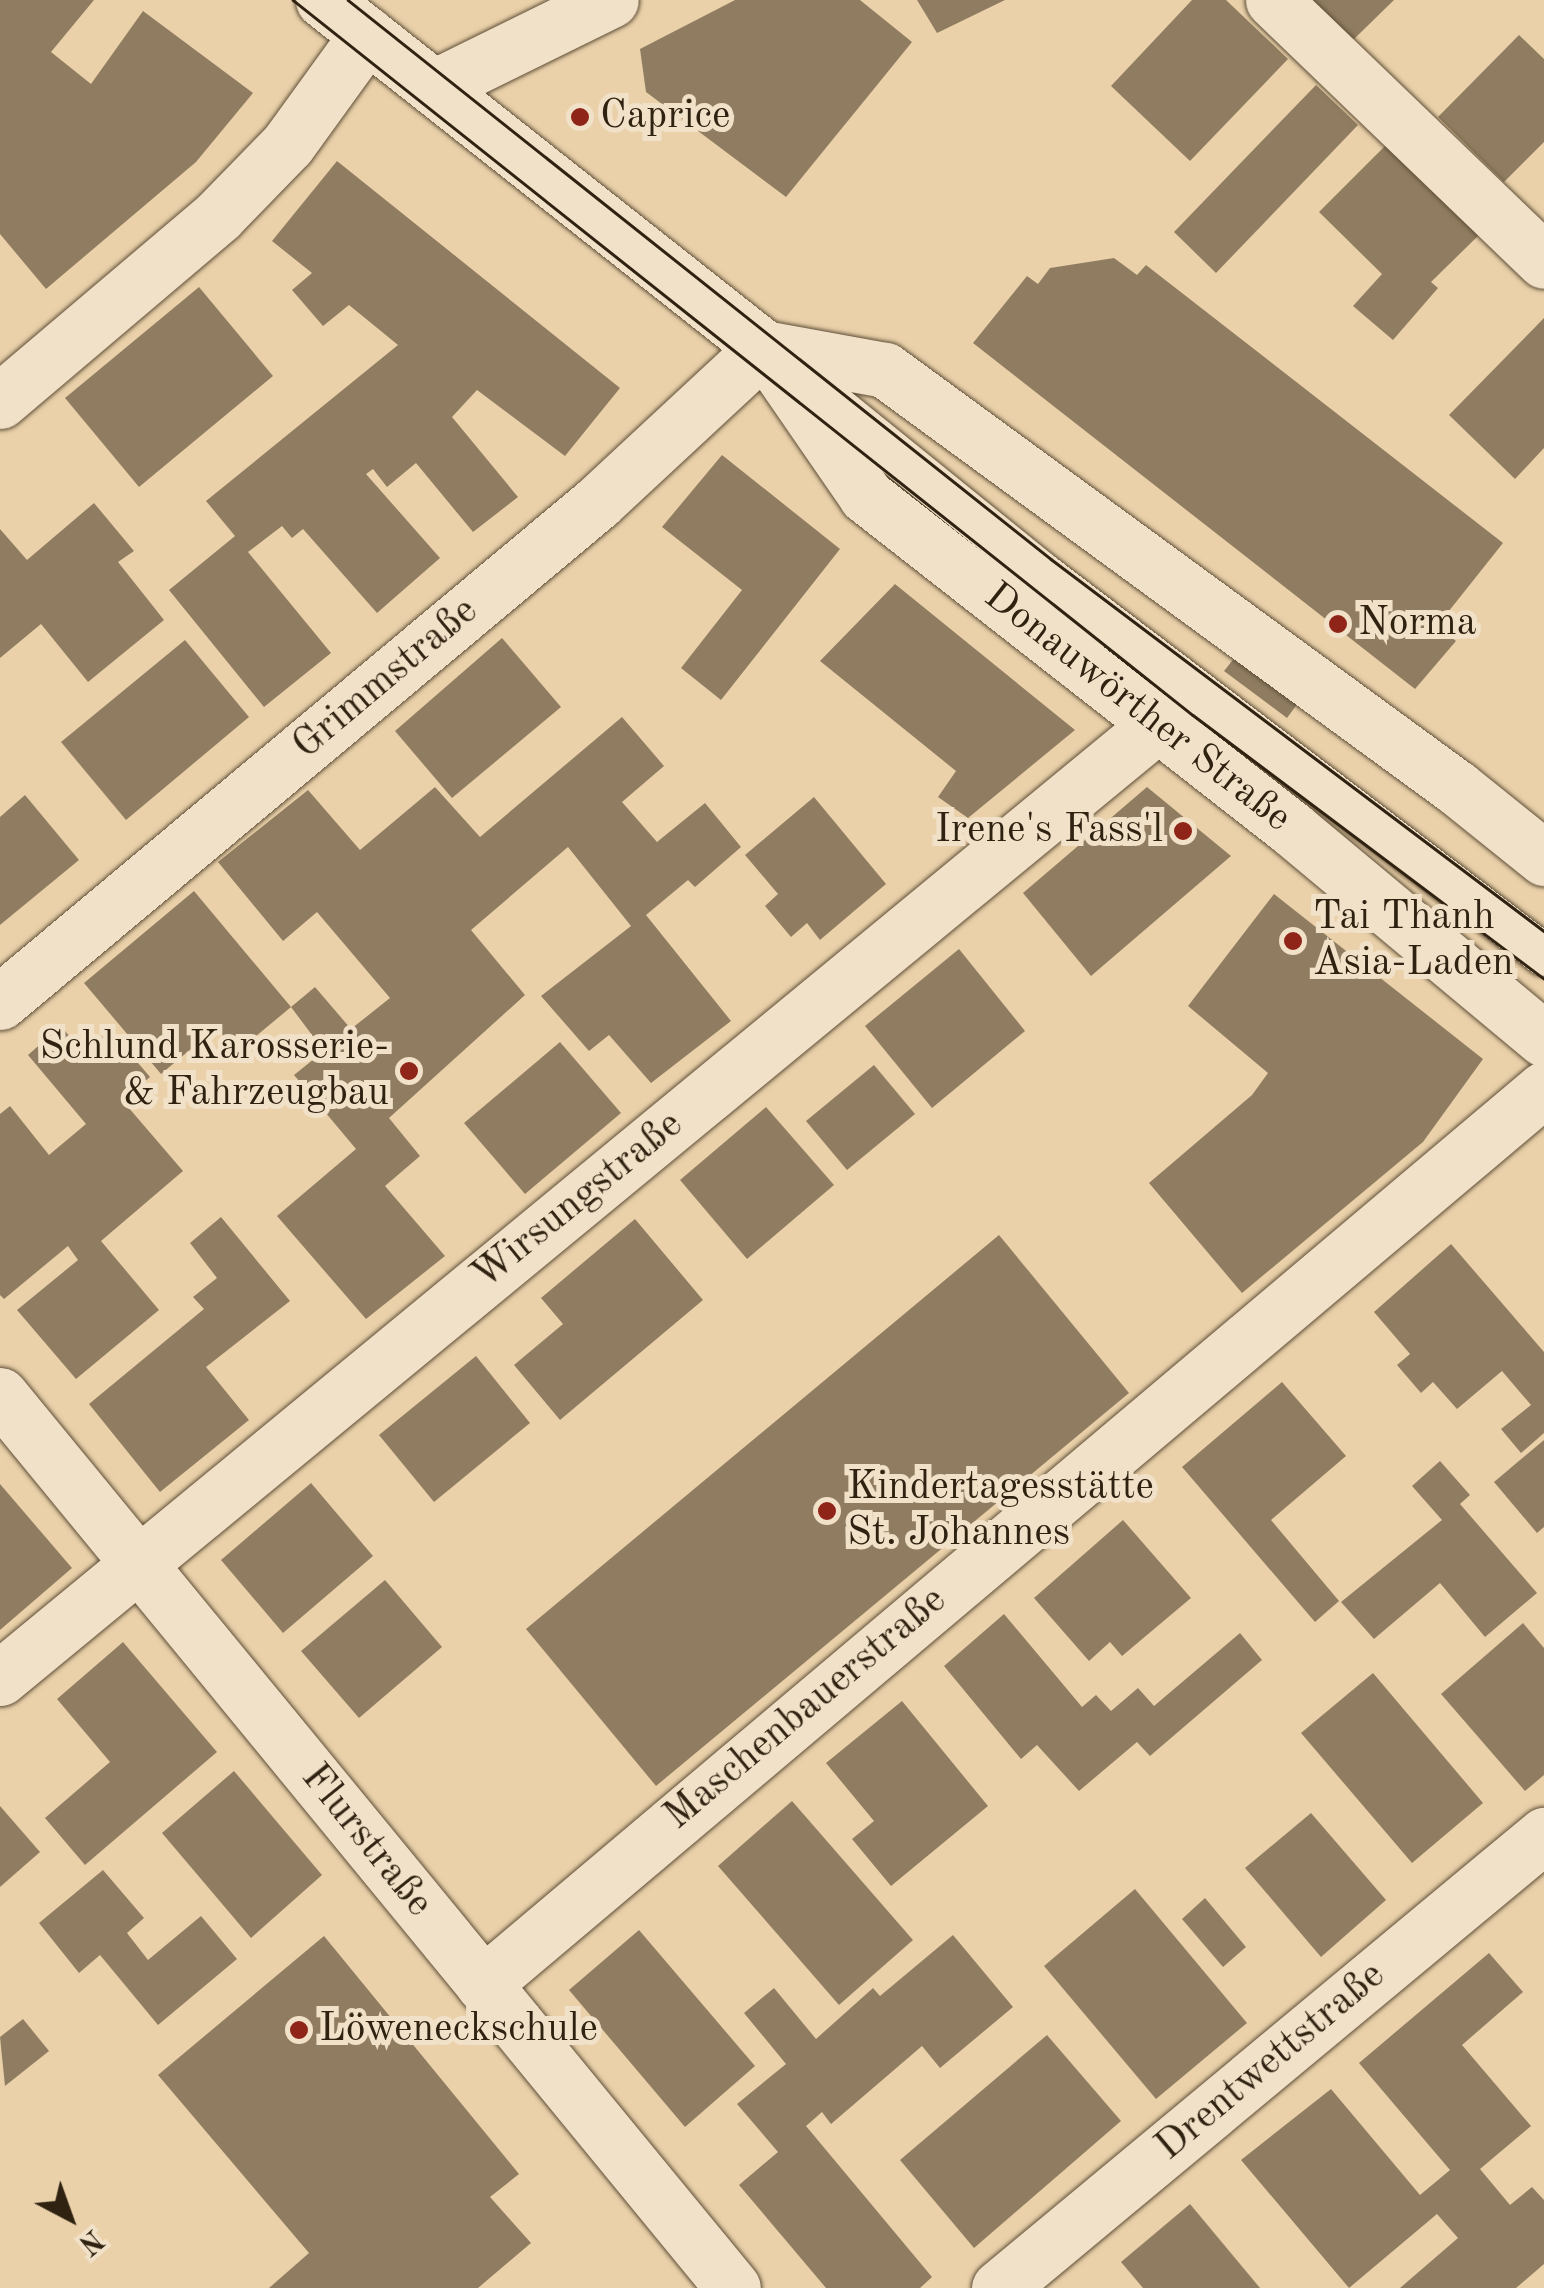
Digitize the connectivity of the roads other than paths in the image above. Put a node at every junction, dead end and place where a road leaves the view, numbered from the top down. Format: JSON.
{"nodes":[{"id":1,"x":323,"y":0,"type":"edge"},
{"id":2,"x":612,"y":0,"type":"edge"},
{"id":3,"x":1273,"y":0,"type":"edge"},
{"id":4,"x":368,"y":34,"type":"junction"},
{"id":5,"x":434,"y":88,"type":"junction"},
{"id":6,"x":1544,"y":261,"type":"edge"},
{"id":7,"x":764,"y":348,"type":"junction"},
{"id":8,"x":0,"y":401,"type":"edge"},
{"id":9,"x":1157,"y":724,"type":"junction"},
{"id":10,"x":1544,"y":858,"type":"edge"},
{"id":11,"x":1544,"y":955,"type":"edge"},
{"id":12,"x":0,"y":1002,"type":"edge"},
{"id":13,"x":1544,"y":1039,"type":"edge"},
{"id":14,"x":1544,"y":1089,"type":"edge"},
{"id":15,"x":0,"y":1394,"type":"edge"},
{"id":16,"x":138,"y":1563,"type":"junction"},
{"id":17,"x":0,"y":1678,"type":"edge"},
{"id":18,"x":1544,"y":1836,"type":"edge"},
{"id":19,"x":483,"y":1984,"type":"junction"},
{"id":20,"x":733,"y":2288,"type":"edge"},
{"id":21,"x":998,"y":2288,"type":"edge"}],
"edges":[{"from":1,"to":4,"type":"street","name":"Donauwörther Straße"},
{"from":2,"to":5,"type":"street"},
{"from":3,"to":6,"type":"street"},
{"from":4,"to":5,"type":"street","name":"Donauwörther Straße"},
{"from":4,"to":8,"type":"street"},
{"from":5,"to":7,"type":"street","name":"Donauwörther Straße"},
{"from":7,"to":9,"type":"street","name":"Donauwörther Straße"},
{"from":7,"to":10,"type":"street","name":"Donauwörther Straße"},
{"from":7,"to":11,"type":"lane"},
{"from":7,"to":12,"type":"street","name":"Grimmstraße"},
{"from":9,"to":13,"type":"street","name":"Donauwörther Straße"},
{"from":9,"to":16,"type":"street","name":"Wirsungstraße"},
{"from":14,"to":19,"type":"street","name":"Maschenbauerstraße"},
{"from":15,"to":16,"type":"street","name":"Flurstraße"},
{"from":16,"to":17,"type":"street","name":"Wirsungstraße"},
{"from":16,"to":19,"type":"street","name":"Flurstraße"},
{"from":18,"to":21,"type":"street","name":"Drentwettstraße"},
{"from":19,"to":20,"type":"street","name":"Flurstraße"}]}
